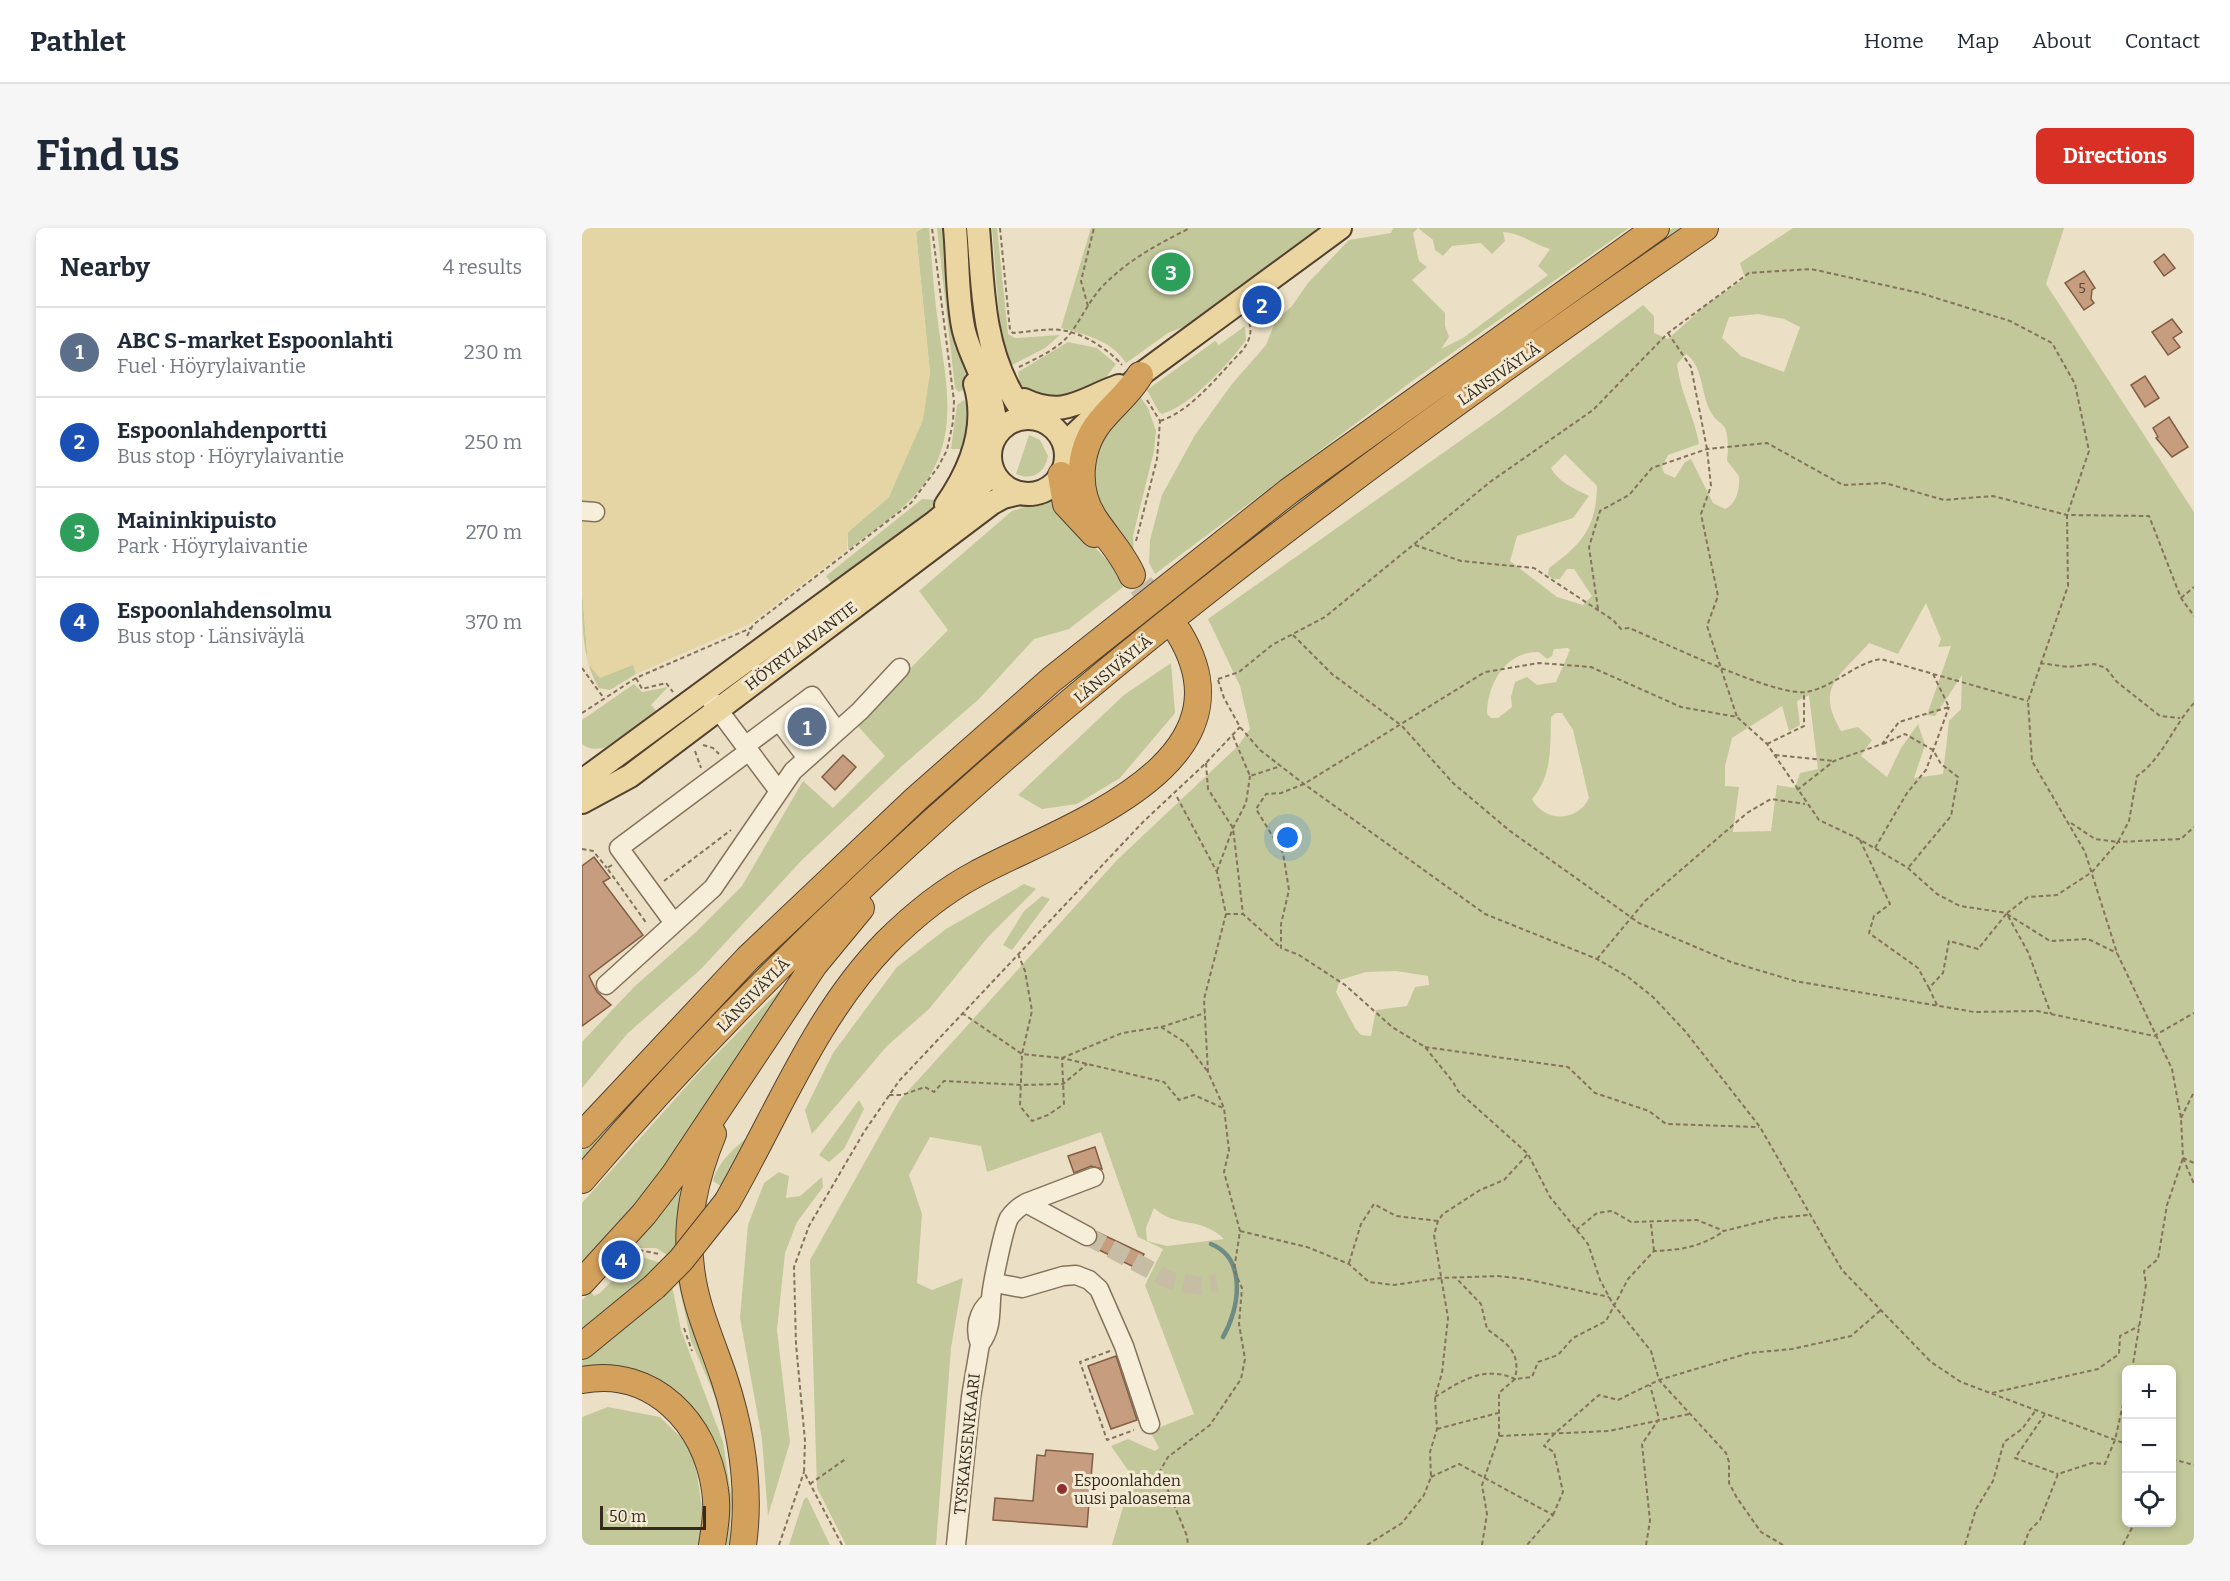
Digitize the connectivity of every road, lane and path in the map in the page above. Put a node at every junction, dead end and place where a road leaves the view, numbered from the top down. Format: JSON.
{"nodes":[{"id":1,"x":955,"y":228,"type":"edge"},
{"id":2,"x":978,"y":228,"type":"edge"},
{"id":3,"x":1000,"y":228,"type":"edge"},
{"id":4,"x":1094,"y":228,"type":"edge"},
{"id":5,"x":1190,"y":228,"type":"edge"},
{"id":6,"x":1340,"y":228,"type":"edge"},
{"id":7,"x":1656,"y":228,"type":"edge"},
{"id":8,"x":1705,"y":228,"type":"edge"},
{"id":9,"x":1088,"y":306,"type":"junction"},
{"id":10,"x":1246,"y":316,"type":"dead end"},
{"id":11,"x":964,"y":330,"type":"junction"},
{"id":12,"x":1668,"y":333,"type":"junction"},
{"id":13,"x":1071,"y":334,"type":"junction"},
{"id":14,"x":1017,"y":369,"type":"dead end"},
{"id":15,"x":1131,"y":380,"type":"junction"},
{"id":16,"x":1010,"y":392,"type":"junction"},
{"id":17,"x":954,"y":401,"type":"dead end"},
{"id":18,"x":1037,"y":419,"type":"junction"},
{"id":19,"x":1160,"y":421,"type":"junction"},
{"id":20,"x":995,"y":437,"type":"junction"},
{"id":21,"x":1707,"y":449,"type":"junction"},
{"id":22,"x":991,"y":465,"type":"junction"},
{"id":23,"x":1064,"y":465,"type":"junction"},
{"id":24,"x":1020,"y":493,"type":"junction"},
{"id":25,"x":2067,"y":515,"type":"junction"},
{"id":26,"x":934,"y":522,"type":"junction"},
{"id":27,"x":1137,"y":545,"type":"dead end"},
{"id":28,"x":1415,"y":545,"type":"junction"},
{"id":29,"x":2194,"y":587,"type":"edge"},
{"id":30,"x":2181,"y":598,"type":"junction"},
{"id":31,"x":1598,"y":609,"type":"junction"},
{"id":32,"x":2194,"y":616,"type":"edge"},
{"id":33,"x":1179,"y":633,"type":"tunnel mouth"},
{"id":34,"x":1293,"y":635,"type":"junction"},
{"id":35,"x":2039,"y":662,"type":"junction"},
{"id":36,"x":1721,"y":666,"type":"junction"},
{"id":37,"x":582,"y":668,"type":"edge"},
{"id":38,"x":900,"y":668,"type":"dead end"},
{"id":39,"x":1931,"y":671,"type":"junction"},
{"id":40,"x":636,"y":678,"type":"junction"},
{"id":41,"x":1218,"y":679,"type":"dead end"},
{"id":42,"x":673,"y":692,"type":"dead end"},
{"id":43,"x":1804,"y":693,"type":"junction"},
{"id":44,"x":603,"y":698,"type":"junction"},
{"id":45,"x":711,"y":700,"type":"junction"},
{"id":46,"x":2028,"y":701,"type":"junction"},
{"id":47,"x":2194,"y":703,"type":"edge"},
{"id":48,"x":1949,"y":707,"type":"junction"},
{"id":49,"x":582,"y":713,"type":"edge"},
{"id":50,"x":1737,"y":717,"type":"junction"},
{"id":51,"x":2180,"y":718,"type":"junction"},
{"id":52,"x":779,"y":721,"type":"junction"},
{"id":53,"x":1402,"y":726,"type":"junction"},
{"id":54,"x":837,"y":731,"type":"junction"},
{"id":55,"x":1233,"y":736,"type":"junction"},
{"id":56,"x":1767,"y":744,"type":"junction"},
{"id":57,"x":1882,"y":744,"type":"junction"},
{"id":58,"x":747,"y":748,"type":"junction"},
{"id":59,"x":1934,"y":750,"type":"junction"},
{"id":60,"x":1775,"y":755,"type":"junction"},
{"id":61,"x":807,"y":758,"type":"junction"},
{"id":62,"x":1834,"y":761,"type":"junction"},
{"id":63,"x":1206,"y":763,"type":"junction"},
{"id":64,"x":1281,"y":766,"type":"junction"},
{"id":65,"x":1250,"y":776,"type":"junction"},
{"id":66,"x":1304,"y":784,"type":"junction"},
{"id":67,"x":583,"y":789,"type":"edge"},
{"id":68,"x":778,"y":790,"type":"junction"},
{"id":69,"x":1797,"y":790,"type":"junction"},
{"id":70,"x":1177,"y":797,"type":"dead end"},
{"id":71,"x":1805,"y":804,"type":"junction"},
{"id":72,"x":940,"y":815,"type":"junction"},
{"id":73,"x":2070,"y":822,"type":"junction"},
{"id":74,"x":739,"y":825,"type":"dead end"},
{"id":75,"x":2194,"y":826,"type":"edge"},
{"id":76,"x":1233,"y":828,"type":"junction"},
{"id":77,"x":1859,"y":839,"type":"junction"},
{"id":78,"x":2118,"y":842,"type":"junction"},
{"id":79,"x":1875,"y":848,"type":"junction"},
{"id":80,"x":582,"y":849,"type":"edge"},
{"id":81,"x":625,"y":855,"type":"junction"},
{"id":82,"x":607,"y":868,"type":"junction"},
{"id":83,"x":1908,"y":868,"type":"junction"},
{"id":84,"x":1217,"y":872,"type":"junction"},
{"id":85,"x":2092,"y":872,"type":"junction"},
{"id":86,"x":651,"y":891,"type":"junction"},
{"id":87,"x":1226,"y":914,"type":"junction"},
{"id":88,"x":1243,"y":914,"type":"junction"},
{"id":89,"x":2007,"y":914,"type":"junction"},
{"id":90,"x":1630,"y":917,"type":"junction"},
{"id":91,"x":674,"y":923,"type":"junction"},
{"id":92,"x":657,"y":938,"type":"junction"},
{"id":93,"x":1281,"y":948,"type":"junction"},
{"id":94,"x":2117,"y":952,"type":"junction"},
{"id":95,"x":1018,"y":954,"type":"junction"},
{"id":96,"x":1597,"y":959,"type":"junction"},
{"id":97,"x":606,"y":985,"type":"dead end"},
{"id":98,"x":1929,"y":988,"type":"junction"},
{"id":99,"x":1937,"y":1005,"type":"junction"},
{"id":100,"x":2194,"y":1012,"type":"edge"},
{"id":101,"x":962,"y":1013,"type":"junction"},
{"id":102,"x":1205,"y":1013,"type":"junction"},
{"id":103,"x":2051,"y":1014,"type":"junction"},
{"id":104,"x":1161,"y":1027,"type":"junction"},
{"id":105,"x":2154,"y":1036,"type":"junction"},
{"id":106,"x":1425,"y":1047,"type":"junction"},
{"id":107,"x":1022,"y":1054,"type":"junction"},
{"id":108,"x":1062,"y":1058,"type":"junction"},
{"id":109,"x":1087,"y":1064,"type":"junction"},
{"id":110,"x":1208,"y":1072,"type":"junction"},
{"id":111,"x":1064,"y":1084,"type":"junction"},
{"id":112,"x":1022,"y":1085,"type":"junction"},
{"id":113,"x":2194,"y":1092,"type":"edge"},
{"id":114,"x":729,"y":1095,"type":"junction"},
{"id":115,"x":889,"y":1095,"type":"junction"},
{"id":116,"x":1224,"y":1108,"type":"junction"},
{"id":117,"x":2181,"y":1118,"type":"junction"},
{"id":118,"x":1760,"y":1127,"type":"junction"},
{"id":119,"x":582,"y":1135,"type":"edge"},
{"id":120,"x":1528,"y":1154,"type":"junction"},
{"id":121,"x":2183,"y":1158,"type":"junction"},
{"id":122,"x":2194,"y":1163,"type":"edge"},
{"id":123,"x":1094,"y":1177,"type":"dead end"},
{"id":124,"x":582,"y":1180,"type":"edge"},
{"id":125,"x":2194,"y":1184,"type":"edge"},
{"id":126,"x":1026,"y":1203,"type":"junction"},
{"id":127,"x":1808,"y":1215,"type":"junction"},
{"id":128,"x":1438,"y":1221,"type":"junction"},
{"id":129,"x":1651,"y":1223,"type":"junction"},
{"id":130,"x":1576,"y":1230,"type":"junction"},
{"id":131,"x":1240,"y":1231,"type":"junction"},
{"id":132,"x":1724,"y":1231,"type":"junction"},
{"id":133,"x":1087,"y":1236,"type":"tunnel mouth"},
{"id":134,"x":634,"y":1251,"type":"dead end"},
{"id":135,"x":1654,"y":1251,"type":"junction"},
{"id":136,"x":663,"y":1256,"type":"dead end"},
{"id":137,"x":1349,"y":1264,"type":"junction"},
{"id":138,"x":1455,"y":1277,"type":"junction"},
{"id":139,"x":1441,"y":1278,"type":"junction"},
{"id":140,"x":582,"y":1282,"type":"edge"},
{"id":141,"x":995,"y":1282,"type":"junction"},
{"id":142,"x":1609,"y":1297,"type":"junction"},
{"id":143,"x":1613,"y":1304,"type":"junction"},
{"id":144,"x":1881,"y":1310,"type":"junction"},
{"id":145,"x":683,"y":1324,"type":"dead end"},
{"id":146,"x":2139,"y":1326,"type":"junction"},
{"id":147,"x":582,"y":1346,"type":"edge"},
{"id":148,"x":1124,"y":1346,"type":"junction"},
{"id":149,"x":693,"y":1355,"type":"dead end"},
{"id":150,"x":2133,"y":1365,"type":"edge"},
{"id":151,"x":1515,"y":1379,"type":"junction"},
{"id":152,"x":582,"y":1380,"type":"edge"},
{"id":153,"x":1659,"y":1380,"type":"junction"},
{"id":154,"x":1650,"y":1385,"type":"junction"},
{"id":155,"x":1990,"y":1393,"type":"junction"},
{"id":156,"x":1435,"y":1397,"type":"junction"},
{"id":157,"x":2036,"y":1410,"type":"junction"},
{"id":158,"x":2122,"y":1411,"type":"edge"},
{"id":159,"x":1498,"y":1413,"type":"junction"},
{"id":160,"x":1689,"y":1414,"type":"junction"},
{"id":161,"x":2045,"y":1414,"type":"junction"},
{"id":162,"x":1659,"y":1419,"type":"junction"},
{"id":163,"x":1150,"y":1424,"type":"joint"},
{"id":164,"x":1437,"y":1429,"type":"junction"},
{"id":165,"x":1554,"y":1434,"type":"junction"},
{"id":166,"x":1499,"y":1436,"type":"junction"},
{"id":167,"x":2115,"y":1440,"type":"junction"},
{"id":168,"x":2122,"y":1442,"type":"edge"},
{"id":169,"x":847,"y":1458,"type":"dead end"},
{"id":170,"x":2176,"y":1460,"type":"edge"},
{"id":171,"x":2194,"y":1465,"type":"edge"},
{"id":172,"x":804,"y":1472,"type":"junction"},
{"id":173,"x":2058,"y":1474,"type":"junction"},
{"id":174,"x":1431,"y":1477,"type":"junction"},
{"id":175,"x":1485,"y":1478,"type":"junction"},
{"id":176,"x":810,"y":1484,"type":"junction"},
{"id":177,"x":1553,"y":1515,"type":"junction"},
{"id":178,"x":2132,"y":1527,"type":"edge"},
{"id":179,"x":712,"y":1545,"type":"edge"},
{"id":180,"x":743,"y":1545,"type":"edge"},
{"id":181,"x":779,"y":1545,"type":"edge"},
{"id":182,"x":842,"y":1545,"type":"edge"},
{"id":183,"x":956,"y":1545,"type":"edge"},
{"id":184,"x":1188,"y":1545,"type":"edge"},
{"id":185,"x":1366,"y":1545,"type":"edge"},
{"id":186,"x":1482,"y":1545,"type":"edge"},
{"id":187,"x":1527,"y":1545,"type":"edge"},
{"id":188,"x":1647,"y":1545,"type":"edge"},
{"id":189,"x":1783,"y":1545,"type":"edge"},
{"id":190,"x":1965,"y":1545,"type":"edge"},
{"id":191,"x":2024,"y":1545,"type":"edge"},
{"id":192,"x":2123,"y":1545,"type":"edge"}],
"edges":[{"from":1,"to":11,"type":"main road"},
{"from":2,"to":16,"type":"main road"},
{"from":3,"to":13,"type":"path"},
{"from":4,"to":9,"type":"path"},
{"from":5,"to":9,"type":"path"},
{"from":6,"to":15,"type":"main road"},
{"from":7,"to":119,"type":"highway","name":"LÄNSIVÄYLÄ"},
{"from":8,"to":72,"type":"highway","name":"LÄNSIVÄYLÄ"},
{"from":9,"to":13,"type":"path"},
{"from":10,"to":19,"type":"path"},
{"from":11,"to":20,"type":"main road"},
{"from":11,"to":26,"type":"main road","name":"HÖYRYLAIVANTIE"},
{"from":12,"to":21,"type":"path"},
{"from":12,"to":25,"type":"path"},
{"from":12,"to":28,"type":"path"},
{"from":13,"to":14,"type":"path"},
{"from":13,"to":15,"type":"path"},
{"from":15,"to":16,"type":"main road"},
{"from":15,"to":18,"type":"main road"},
{"from":15,"to":19,"type":"path"},
{"from":15,"to":23,"type":"main road"},
{"from":15,"to":23,"type":"highway"},
{"from":16,"to":18,"type":"main road"},
{"from":17,"to":40,"type":"path"},
{"from":18,"to":20,"type":"main road"},
{"from":18,"to":23,"type":"main road"},
{"from":19,"to":27,"type":"path"},
{"from":20,"to":22,"type":"main road"},
{"from":21,"to":25,"type":"path"},
{"from":21,"to":31,"type":"path"},
{"from":21,"to":36,"type":"path"},
{"from":22,"to":24,"type":"main road"},
{"from":22,"to":26,"type":"main road","name":"HÖYRYLAIVANTIE"},
{"from":23,"to":24,"type":"main road"},
{"from":24,"to":45,"type":"main road","name":"HÖYRYLAIVANTIE"},
{"from":25,"to":30,"type":"path"},
{"from":25,"to":35,"type":"path"},
{"from":26,"to":45,"type":"main road","name":"HÖYRYLAIVANTIE"},
{"from":28,"to":31,"type":"path"},
{"from":28,"to":34,"type":"path"},
{"from":29,"to":30,"type":"path"},
{"from":30,"to":32,"type":"path"},
{"from":31,"to":36,"type":"path"},
{"from":33,"to":147,"type":"highway","bridge":true},
{"from":34,"to":41,"type":"path"},
{"from":34,"to":53,"type":"path"},
{"from":35,"to":46,"type":"path"},
{"from":35,"to":51,"type":"path"},
{"from":36,"to":43,"type":"path"},
{"from":36,"to":50,"type":"path"},
{"from":37,"to":44,"type":"path"},
{"from":38,"to":54,"type":"street"},
{"from":39,"to":43,"type":"path"},
{"from":39,"to":46,"type":"path"},
{"from":39,"to":48,"type":"path"},
{"from":40,"to":42,"type":"path"},
{"from":40,"to":44,"type":"path"},
{"from":43,"to":56,"type":"path"},
{"from":44,"to":49,"type":"path"},
{"from":45,"to":58,"type":"street"},
{"from":45,"to":67,"type":"main road","name":"HÖYRYLAIVANTIE"},
{"from":46,"to":73,"type":"path"},
{"from":47,"to":51,"type":"path"},
{"from":48,"to":57,"type":"path"},
{"from":48,"to":59,"type":"path"},
{"from":50,"to":53,"type":"path"},
{"from":50,"to":56,"type":"path"},
{"from":51,"to":78,"type":"path"},
{"from":52,"to":54,"type":"street"},
{"from":52,"to":58,"type":"street"},
{"from":52,"to":61,"type":"street"},
{"from":53,"to":66,"type":"path"},
{"from":53,"to":90,"type":"path"},
{"from":54,"to":61,"type":"street"},
{"from":55,"to":63,"type":"path"},
{"from":55,"to":64,"type":"path"},
{"from":55,"to":65,"type":"path"},
{"from":56,"to":60,"type":"path"},
{"from":57,"to":59,"type":"path"},
{"from":57,"to":62,"type":"path"},
{"from":58,"to":68,"type":"street"},
{"from":58,"to":81,"type":"street"},
{"from":59,"to":79,"type":"path"},
{"from":59,"to":83,"type":"path"},
{"from":60,"to":62,"type":"path"},
{"from":60,"to":69,"type":"path"},
{"from":61,"to":68,"type":"street"},
{"from":62,"to":69,"type":"path"},
{"from":63,"to":76,"type":"path"},
{"from":63,"to":95,"type":"path"},
{"from":64,"to":65,"type":"path"},
{"from":64,"to":66,"type":"path"},
{"from":65,"to":76,"type":"path"},
{"from":66,"to":93,"type":"path"},
{"from":66,"to":96,"type":"path"},
{"from":68,"to":91,"type":"street"},
{"from":69,"to":71,"type":"path"},
{"from":70,"to":84,"type":"path"},
{"from":71,"to":77,"type":"path"},
{"from":71,"to":90,"type":"path"},
{"from":72,"to":114,"type":"highway"},
{"from":72,"to":124,"type":"highway","name":"LÄNSIVÄYLÄ"},
{"from":73,"to":78,"type":"path"},
{"from":73,"to":85,"type":"path"},
{"from":74,"to":86,"type":"path"},
{"from":75,"to":78,"type":"path"},
{"from":76,"to":84,"type":"path"},
{"from":76,"to":88,"type":"path"},
{"from":77,"to":79,"type":"path"},
{"from":77,"to":98,"type":"path"},
{"from":78,"to":85,"type":"path"},
{"from":79,"to":83,"type":"path"},
{"from":80,"to":82,"type":"path"},
{"from":81,"to":82,"type":"path"},
{"from":81,"to":86,"type":"street"},
{"from":82,"to":92,"type":"path"},
{"from":83,"to":89,"type":"path"},
{"from":84,"to":87,"type":"path"},
{"from":85,"to":89,"type":"path"},
{"from":85,"to":94,"type":"path"},
{"from":86,"to":91,"type":"street"},
{"from":87,"to":88,"type":"path"},
{"from":87,"to":102,"type":"path"},
{"from":88,"to":93,"type":"path"},
{"from":89,"to":94,"type":"path"},
{"from":89,"to":98,"type":"path"},
{"from":89,"to":103,"type":"path"},
{"from":90,"to":96,"type":"path"},
{"from":90,"to":99,"type":"path"},
{"from":91,"to":92,"type":"street"},
{"from":92,"to":97,"type":"street"},
{"from":93,"to":106,"type":"path"},
{"from":94,"to":105,"type":"path"},
{"from":95,"to":101,"type":"path"},
{"from":95,"to":107,"type":"path"},
{"from":96,"to":118,"type":"path"},
{"from":98,"to":99,"type":"path"},
{"from":99,"to":103,"type":"path"},
{"from":100,"to":105,"type":"path"},
{"from":101,"to":107,"type":"path"},
{"from":101,"to":115,"type":"path"},
{"from":102,"to":104,"type":"path"},
{"from":102,"to":110,"type":"path"},
{"from":103,"to":105,"type":"path"},
{"from":104,"to":108,"type":"path"},
{"from":104,"to":110,"type":"path"},
{"from":105,"to":117,"type":"path"},
{"from":106,"to":118,"type":"path"},
{"from":106,"to":120,"type":"path"},
{"from":107,"to":108,"type":"path"},
{"from":107,"to":112,"type":"path"},
{"from":108,"to":109,"type":"path"},
{"from":108,"to":111,"type":"path"},
{"from":109,"to":111,"type":"path"},
{"from":109,"to":116,"type":"path"},
{"from":110,"to":116,"type":"path"},
{"from":111,"to":112,"type":"path"},
{"from":111,"to":112,"type":"path"},
{"from":112,"to":115,"type":"path"},
{"from":113,"to":117,"type":"path"},
{"from":114,"to":140,"type":"highway"},
{"from":114,"to":180,"type":"highway"},
{"from":115,"to":172,"type":"path"},
{"from":116,"to":131,"type":"path"},
{"from":117,"to":121,"type":"path"},
{"from":118,"to":127,"type":"path"},
{"from":120,"to":128,"type":"path"},
{"from":120,"to":130,"type":"path"},
{"from":121,"to":122,"type":"path"},
{"from":121,"to":125,"type":"path"},
{"from":121,"to":146,"type":"path"},
{"from":123,"to":126,"type":"street"},
{"from":126,"to":133,"type":"street"},
{"from":126,"to":141,"type":"street","name":"TYSKAKSENKAARI"},
{"from":127,"to":132,"type":"path"},
{"from":127,"to":144,"type":"path"},
{"from":128,"to":137,"type":"path"},
{"from":128,"to":139,"type":"path"},
{"from":129,"to":130,"type":"path"},
{"from":129,"to":132,"type":"path"},
{"from":129,"to":135,"type":"path"},
{"from":130,"to":142,"type":"path"},
{"from":131,"to":137,"type":"path"},
{"from":131,"to":184,"type":"path"},
{"from":132,"to":135,"type":"path"},
{"from":134,"to":136,"type":"path"},
{"from":135,"to":143,"type":"path"},
{"from":137,"to":139,"type":"path"},
{"from":138,"to":139,"type":"path"},
{"from":138,"to":142,"type":"path"},
{"from":138,"to":151,"type":"path"},
{"from":139,"to":156,"type":"path"},
{"from":141,"to":148,"type":"street"},
{"from":141,"to":183,"type":"street","name":"TYSKAKSENKAARI"},
{"from":142,"to":143,"type":"path"},
{"from":143,"to":151,"type":"path"},
{"from":143,"to":153,"type":"path"},
{"from":144,"to":153,"type":"path"},
{"from":144,"to":155,"type":"path"},
{"from":145,"to":149,"type":"path"},
{"from":146,"to":150,"type":"path"},
{"from":146,"to":155,"type":"path"},
{"from":148,"to":163,"type":"street"},
{"from":148,"to":163,"type":"path"},
{"from":151,"to":156,"type":"path"},
{"from":151,"to":159,"type":"path"},
{"from":152,"to":179,"type":"highway"},
{"from":153,"to":154,"type":"path"},
{"from":153,"to":160,"type":"path"},
{"from":154,"to":162,"type":"path"},
{"from":154,"to":165,"type":"path"},
{"from":155,"to":157,"type":"path"},
{"from":156,"to":164,"type":"path"},
{"from":157,"to":161,"type":"path"},
{"from":157,"to":190,"type":"path"},
{"from":158,"to":167,"type":"path"},
{"from":159,"to":164,"type":"path"},
{"from":159,"to":166,"type":"path"},
{"from":160,"to":162,"type":"path"},
{"from":160,"to":189,"type":"path"},
{"from":161,"to":167,"type":"path"},
{"from":161,"to":173,"type":"path"},
{"from":162,"to":165,"type":"path"},
{"from":162,"to":188,"type":"path"},
{"from":164,"to":174,"type":"path"},
{"from":165,"to":166,"type":"path"},
{"from":165,"to":177,"type":"path"},
{"from":166,"to":175,"type":"path"},
{"from":167,"to":168,"type":"path"},
{"from":167,"to":173,"type":"path"},
{"from":169,"to":176,"type":"path"},
{"from":170,"to":171,"type":"path"},
{"from":172,"to":176,"type":"path"},
{"from":172,"to":181,"type":"path"},
{"from":173,"to":191,"type":"path"},
{"from":174,"to":175,"type":"path"},
{"from":174,"to":185,"type":"path"},
{"from":175,"to":177,"type":"path"},
{"from":175,"to":186,"type":"path"},
{"from":176,"to":182,"type":"path"},
{"from":177,"to":187,"type":"path"},
{"from":178,"to":192,"type":"path"}]}
